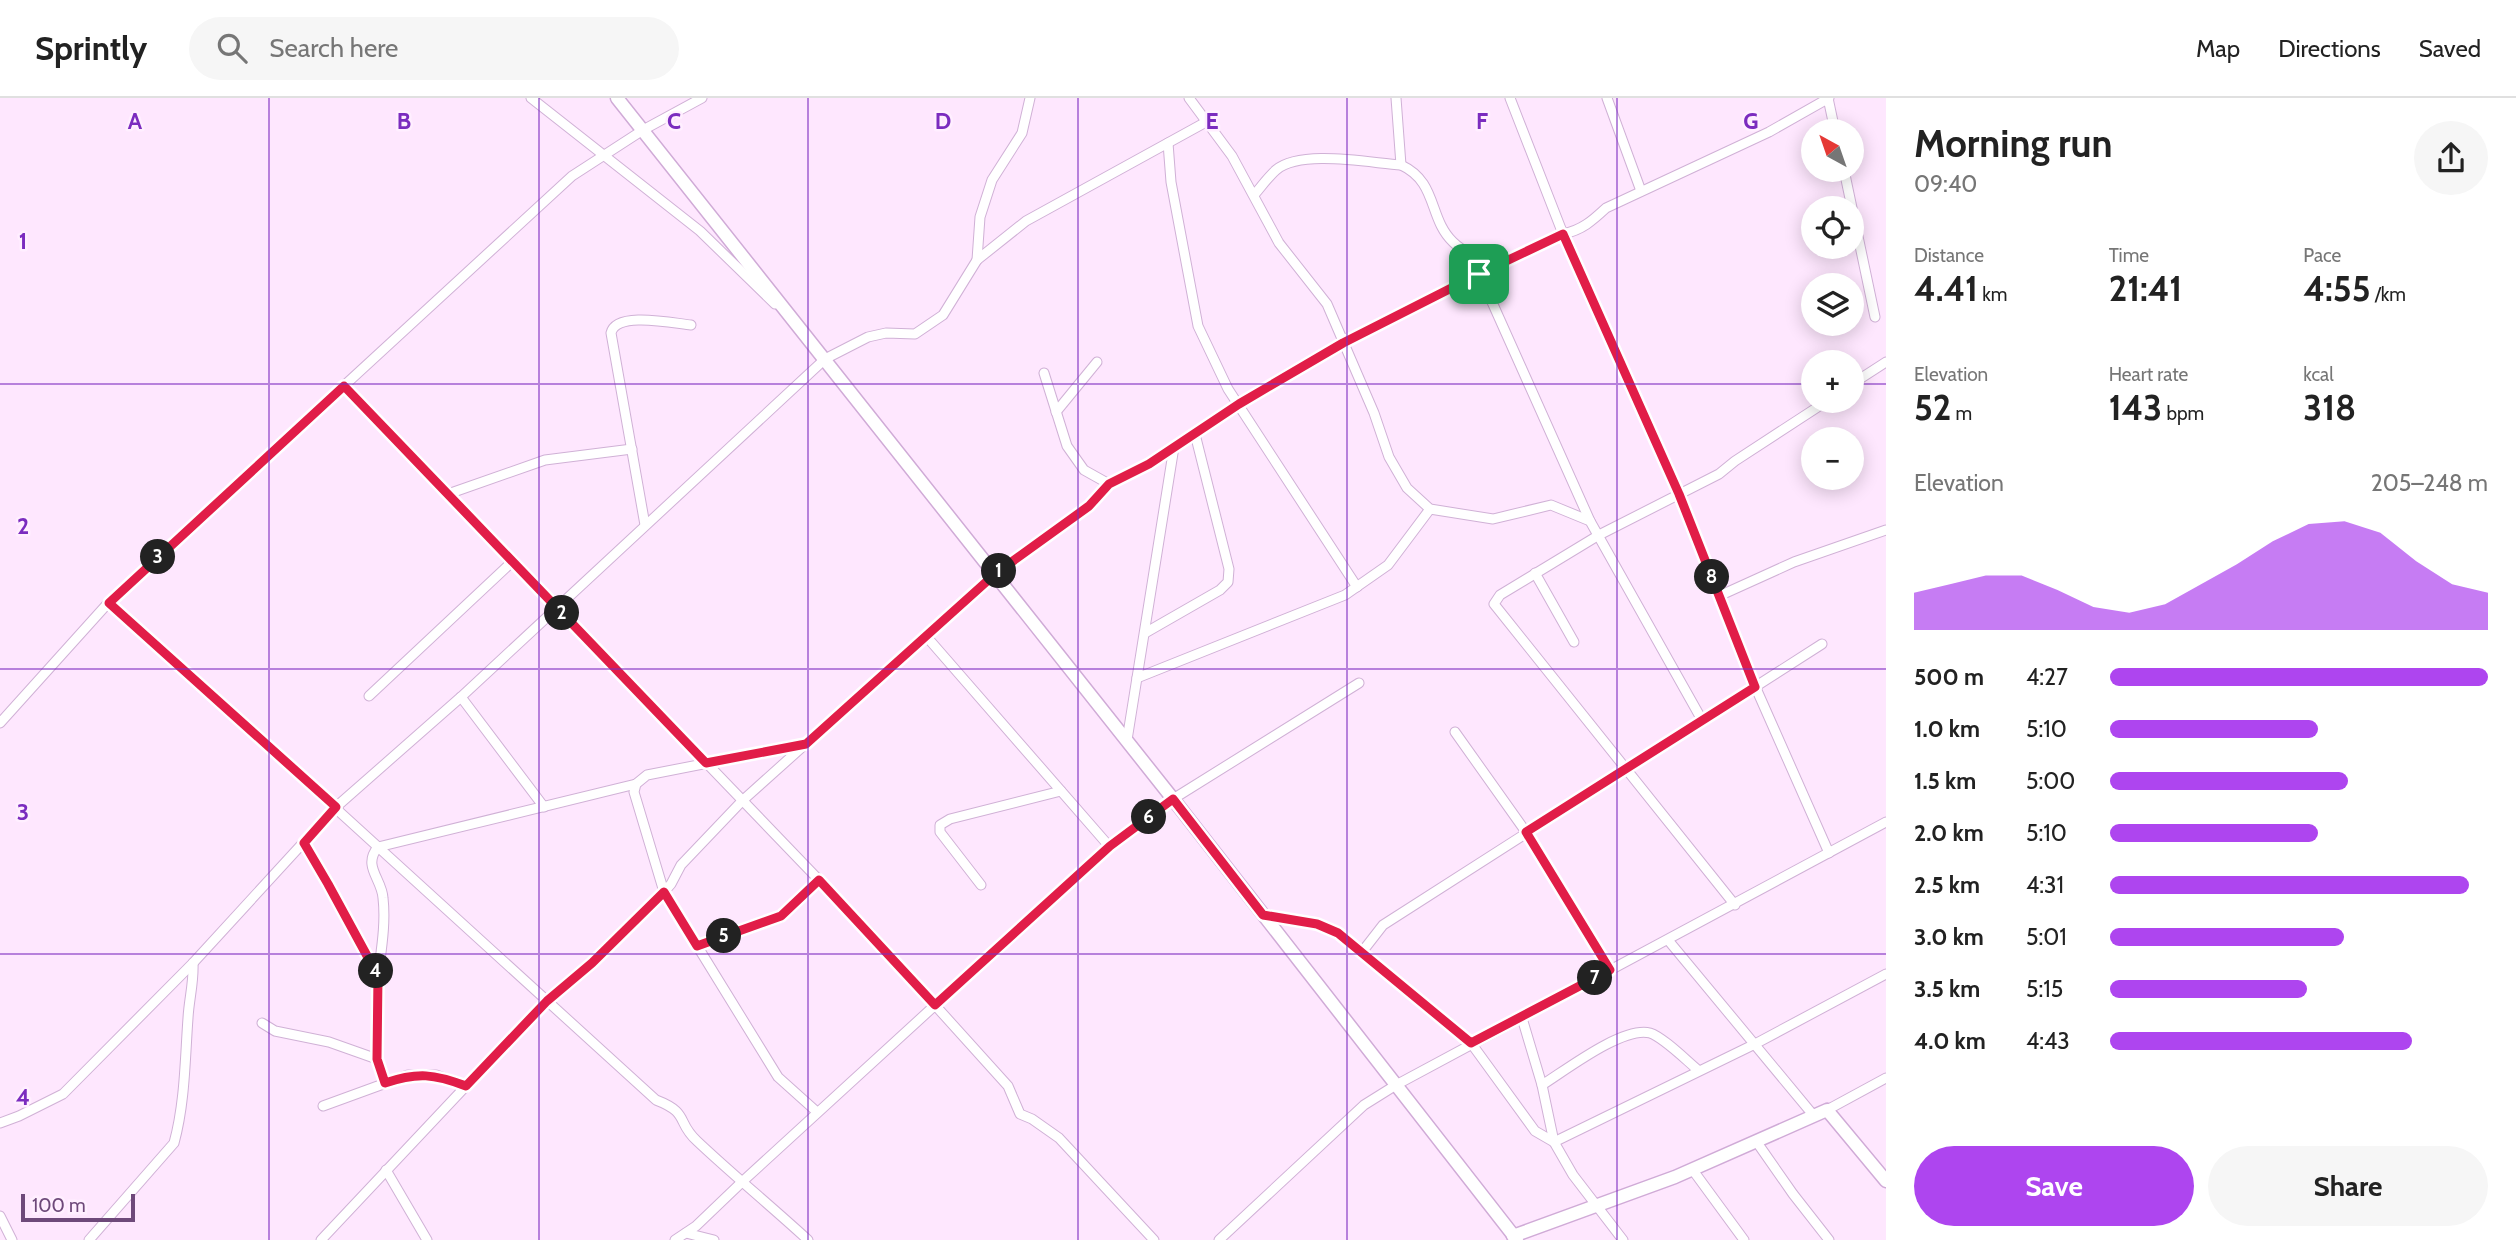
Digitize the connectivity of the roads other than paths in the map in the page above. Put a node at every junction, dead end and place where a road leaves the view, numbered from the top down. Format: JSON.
{"nodes":[{"id":1,"x":531,"y":98,"type":"edge"},
{"id":2,"x":617,"y":98,"type":"edge"},
{"id":3,"x":702,"y":98,"type":"edge"},
{"id":4,"x":1030,"y":98,"type":"edge"},
{"id":5,"x":1189,"y":98,"type":"edge"},
{"id":6,"x":1396,"y":98,"type":"edge"},
{"id":7,"x":1510,"y":98,"type":"edge"},
{"id":8,"x":1607,"y":98,"type":"edge"},
{"id":9,"x":1828,"y":98,"type":"edge"},
{"id":10,"x":1832,"y":119,"type":"edge"},
{"id":11,"x":1206,"y":122,"type":"junction"},
{"id":12,"x":643,"y":130,"type":"junction"},
{"id":13,"x":1168,"y":143,"type":"junction"},
{"id":14,"x":603,"y":154,"type":"junction"},
{"id":15,"x":1401,"y":165,"type":"junction"},
{"id":16,"x":1847,"y":182,"type":"edge"},
{"id":17,"x":1641,"y":191,"type":"junction"},
{"id":18,"x":1254,"y":195,"type":"junction"},
{"id":19,"x":1563,"y":234,"type":"junction"},
{"id":20,"x":976,"y":260,"type":"junction"},
{"id":21,"x":1490,"y":268,"type":"junction"},
{"id":22,"x":1479,"y":274,"type":"junction"},
{"id":23,"x":1875,"y":317,"type":"dead end"},
{"id":24,"x":691,"y":325,"type":"dead end"},
{"id":25,"x":803,"y":332,"type":"junction"},
{"id":26,"x":1343,"y":343,"type":"junction"},
{"id":27,"x":825,"y":359,"type":"junction"},
{"id":28,"x":1097,"y":362,"type":"dead end"},
{"id":29,"x":1886,"y":362,"type":"edge"},
{"id":30,"x":1044,"y":373,"type":"dead end"},
{"id":31,"x":1864,"y":376,"type":"edge"},
{"id":32,"x":344,"y":386,"type":"junction"},
{"id":33,"x":1239,"y":404,"type":"junction"},
{"id":34,"x":1056,"y":412,"type":"junction"},
{"id":35,"x":1808,"y":413,"type":"edge"},
{"id":36,"x":1195,"y":434,"type":"junction"},
{"id":37,"x":1174,"y":447,"type":"junction"},
{"id":38,"x":632,"y":449,"type":"junction"},
{"id":39,"x":1109,"y":484,"type":"junction"},
{"id":40,"x":448,"y":494,"type":"junction"},
{"id":41,"x":1679,"y":494,"type":"junction"},
{"id":42,"x":1430,"y":509,"type":"junction"},
{"id":43,"x":1590,"y":521,"type":"junction"},
{"id":44,"x":645,"y":525,"type":"junction"},
{"id":45,"x":1886,"y":530,"type":"edge"},
{"id":46,"x":1599,"y":535,"type":"junction"},
{"id":47,"x":513,"y":561,"type":"junction"},
{"id":48,"x":1535,"y":573,"type":"junction"},
{"id":49,"x":995,"y":574,"type":"junction"},
{"id":50,"x":1357,"y":587,"type":"junction"},
{"id":51,"x":1719,"y":596,"type":"junction"},
{"id":52,"x":109,"y":603,"type":"junction"},
{"id":53,"x":557,"y":607,"type":"junction"},
{"id":54,"x":1145,"y":633,"type":"junction"},
{"id":55,"x":926,"y":636,"type":"junction"},
{"id":56,"x":1574,"y":642,"type":"dead end"},
{"id":57,"x":1822,"y":644,"type":"dead end"},
{"id":58,"x":1137,"y":678,"type":"junction"},
{"id":59,"x":1359,"y":683,"type":"dead end"},
{"id":60,"x":1755,"y":687,"type":"junction"},
{"id":61,"x":369,"y":696,"type":"dead end"},
{"id":62,"x":461,"y":697,"type":"junction"},
{"id":63,"x":1702,"y":720,"type":"junction"},
{"id":64,"x":0,"y":723,"type":"edge"},
{"id":65,"x":1455,"y":732,"type":"dead end"},
{"id":66,"x":1127,"y":740,"type":"junction"},
{"id":67,"x":806,"y":744,"type":"junction"},
{"id":68,"x":706,"y":763,"type":"junction"},
{"id":69,"x":1626,"y":768,"type":"junction"},
{"id":70,"x":636,"y":785,"type":"junction"},
{"id":71,"x":1061,"y":791,"type":"junction"},
{"id":72,"x":1173,"y":799,"type":"junction"},
{"id":73,"x":743,"y":801,"type":"junction"},
{"id":74,"x":336,"y":807,"type":"junction"},
{"id":75,"x":544,"y":807,"type":"junction"},
{"id":76,"x":1885,"y":827,"type":"edge"},
{"id":77,"x":1526,"y":832,"type":"junction"},
{"id":78,"x":304,"y":843,"type":"junction"},
{"id":79,"x":1110,"y":846,"type":"junction"},
{"id":80,"x":378,"y":847,"type":"junction"},
{"id":81,"x":1829,"y":853,"type":"junction"},
{"id":82,"x":819,"y":880,"type":"junction"},
{"id":83,"x":981,"y":885,"type":"dead end"},
{"id":84,"x":664,"y":892,"type":"junction"},
{"id":85,"x":1735,"y":905,"type":"junction"},
{"id":86,"x":1263,"y":915,"type":"junction"},
{"id":87,"x":1668,"y":940,"type":"junction"},
{"id":88,"x":697,"y":946,"type":"junction"},
{"id":89,"x":1362,"y":952,"type":"junction"},
{"id":90,"x":193,"y":963,"type":"junction"},
{"id":91,"x":1610,"y":970,"type":"junction"},
{"id":92,"x":1886,"y":974,"type":"edge"},
{"id":93,"x":378,"y":976,"type":"junction"},
{"id":94,"x":547,"y":1001,"type":"junction"},
{"id":95,"x":935,"y":1005,"type":"junction"},
{"id":96,"x":1522,"y":1018,"type":"junction"},
{"id":97,"x":262,"y":1023,"type":"dead end"},
{"id":98,"x":1471,"y":1043,"type":"junction"},
{"id":99,"x":1755,"y":1044,"type":"junction"},
{"id":100,"x":377,"y":1059,"type":"junction"},
{"id":101,"x":1698,"y":1070,"type":"junction"},
{"id":102,"x":1886,"y":1078,"type":"edge"},
{"id":103,"x":385,"y":1083,"type":"junction"},
{"id":104,"x":1396,"y":1085,"type":"junction"},
{"id":105,"x":1542,"y":1085,"type":"junction"},
{"id":106,"x":466,"y":1086,"type":"junction"},
{"id":107,"x":323,"y":1106,"type":"dead end"},
{"id":108,"x":1827,"y":1110,"type":"junction"},
{"id":109,"x":817,"y":1112,"type":"junction"},
{"id":110,"x":1814,"y":1116,"type":"junction"},
{"id":111,"x":0,"y":1123,"type":"edge"},
{"id":112,"x":1756,"y":1141,"type":"junction"},
{"id":113,"x":1554,"y":1142,"type":"junction"},
{"id":114,"x":386,"y":1170,"type":"junction"},
{"id":115,"x":1692,"y":1170,"type":"junction"},
{"id":116,"x":743,"y":1181,"type":"junction"},
{"id":117,"x":1886,"y":1181,"type":"edge"},
{"id":118,"x":1595,"y":1206,"type":"junction"},
{"id":119,"x":0,"y":1216,"type":"edge"},
{"id":120,"x":685,"y":1233,"type":"junction"},
{"id":121,"x":1511,"y":1239,"type":"edge"},
{"id":122,"x":12,"y":1240,"type":"edge"},
{"id":123,"x":89,"y":1240,"type":"edge"},
{"id":124,"x":321,"y":1240,"type":"edge"},
{"id":125,"x":427,"y":1240,"type":"edge"},
{"id":126,"x":675,"y":1240,"type":"edge"},
{"id":127,"x":714,"y":1240,"type":"edge"},
{"id":128,"x":808,"y":1240,"type":"edge"},
{"id":129,"x":1154,"y":1240,"type":"edge"},
{"id":130,"x":1219,"y":1240,"type":"edge"},
{"id":131,"x":1623,"y":1240,"type":"edge"},
{"id":132,"x":1744,"y":1240,"type":"edge"},
{"id":133,"x":1829,"y":1240,"type":"edge"}],
"edges":[{"from":1,"to":14,"type":"street"},
{"from":2,"to":12,"type":"street"},
{"from":3,"to":12,"type":"street"},
{"from":4,"to":20,"type":"street"},
{"from":5,"to":11,"type":"street"},
{"from":6,"to":15,"type":"street"},
{"from":7,"to":19,"type":"street"},
{"from":8,"to":17,"type":"street"},
{"from":9,"to":10,"type":"street"},
{"from":9,"to":17,"type":"street"},
{"from":11,"to":13,"type":"street"},
{"from":11,"to":18,"type":"street"},
{"from":12,"to":14,"type":"street"},
{"from":12,"to":25,"type":"street"},
{"from":13,"to":20,"type":"street"},
{"from":13,"to":33,"type":"street"},
{"from":14,"to":25,"type":"street"},
{"from":14,"to":32,"type":"street"},
{"from":15,"to":18,"type":"street"},
{"from":15,"to":21,"type":"street"},
{"from":16,"to":23,"type":"street"},
{"from":17,"to":19,"type":"street"},
{"from":18,"to":26,"type":"street"},
{"from":19,"to":21,"type":"street"},
{"from":19,"to":41,"type":"street"},
{"from":20,"to":27,"type":"street"},
{"from":21,"to":22,"type":"street"},
{"from":22,"to":26,"type":"street"},
{"from":22,"to":43,"type":"street"},
{"from":24,"to":38,"type":"street"},
{"from":25,"to":27,"type":"street"},
{"from":26,"to":33,"type":"street"},
{"from":26,"to":42,"type":"street"},
{"from":27,"to":44,"type":"street"},
{"from":27,"to":49,"type":"street"},
{"from":28,"to":34,"type":"street"},
{"from":29,"to":31,"type":"street"},
{"from":30,"to":34,"type":"street"},
{"from":32,"to":40,"type":"street"},
{"from":32,"to":52,"type":"street"},
{"from":33,"to":36,"type":"street"},
{"from":33,"to":50,"type":"street"},
{"from":34,"to":39,"type":"street"},
{"from":35,"to":41,"type":"street"},
{"from":36,"to":37,"type":"street"},
{"from":36,"to":54,"type":"street"},
{"from":37,"to":39,"type":"street"},
{"from":37,"to":54,"type":"street"},
{"from":38,"to":40,"type":"street"},
{"from":38,"to":44,"type":"street"},
{"from":39,"to":49,"type":"street"},
{"from":40,"to":47,"type":"street"},
{"from":41,"to":46,"type":"street"},
{"from":41,"to":51,"type":"street"},
{"from":42,"to":43,"type":"street"},
{"from":42,"to":50,"type":"street"},
{"from":43,"to":46,"type":"street"},
{"from":44,"to":53,"type":"street"},
{"from":45,"to":51,"type":"street"},
{"from":46,"to":48,"type":"street"},
{"from":46,"to":63,"type":"street"},
{"from":47,"to":53,"type":"street"},
{"from":47,"to":61,"type":"street"},
{"from":48,"to":56,"type":"street"},
{"from":48,"to":69,"type":"street"},
{"from":49,"to":55,"type":"street"},
{"from":49,"to":66,"type":"street"},
{"from":50,"to":58,"type":"street"},
{"from":51,"to":60,"type":"street"},
{"from":52,"to":64,"type":"street"},
{"from":52,"to":74,"type":"street"},
{"from":53,"to":62,"type":"street"},
{"from":53,"to":68,"type":"street"},
{"from":54,"to":58,"type":"street"},
{"from":55,"to":67,"type":"street"},
{"from":55,"to":71,"type":"street"},
{"from":57,"to":60,"type":"street"},
{"from":58,"to":66,"type":"street"},
{"from":59,"to":72,"type":"street"},
{"from":60,"to":63,"type":"street"},
{"from":60,"to":81,"type":"street"},
{"from":62,"to":74,"type":"street"},
{"from":62,"to":75,"type":"street"},
{"from":63,"to":69,"type":"street"},
{"from":65,"to":77,"type":"street"},
{"from":66,"to":72,"type":"street"},
{"from":67,"to":68,"type":"street"},
{"from":67,"to":73,"type":"street"},
{"from":68,"to":70,"type":"street"},
{"from":68,"to":73,"type":"street"},
{"from":69,"to":77,"type":"street"},
{"from":69,"to":85,"type":"street"},
{"from":70,"to":75,"type":"street"},
{"from":70,"to":84,"type":"street"},
{"from":71,"to":79,"type":"street"},
{"from":71,"to":83,"type":"street"},
{"from":72,"to":79,"type":"street"},
{"from":72,"to":86,"type":"street"},
{"from":73,"to":82,"type":"street"},
{"from":73,"to":84,"type":"street"},
{"from":74,"to":78,"type":"street"},
{"from":74,"to":80,"type":"street"},
{"from":75,"to":80,"type":"street"},
{"from":76,"to":81,"type":"street"},
{"from":77,"to":89,"type":"street"},
{"from":77,"to":91,"type":"street"},
{"from":78,"to":90,"type":"street"},
{"from":78,"to":93,"type":"street"},
{"from":79,"to":95,"type":"street"},
{"from":80,"to":93,"type":"street"},
{"from":80,"to":94,"type":"street"},
{"from":81,"to":85,"type":"street"},
{"from":82,"to":88,"type":"street"},
{"from":82,"to":95,"type":"street"},
{"from":84,"to":88,"type":"street"},
{"from":84,"to":94,"type":"street"},
{"from":85,"to":87,"type":"street"},
{"from":86,"to":89,"type":"street"},
{"from":86,"to":104,"type":"street"},
{"from":87,"to":91,"type":"street"},
{"from":87,"to":99,"type":"street"},
{"from":88,"to":109,"type":"street"},
{"from":89,"to":98,"type":"street"},
{"from":90,"to":111,"type":"street"},
{"from":90,"to":123,"type":"street"},
{"from":91,"to":96,"type":"street"},
{"from":92,"to":99,"type":"street"},
{"from":93,"to":100,"type":"street"},
{"from":94,"to":106,"type":"street"},
{"from":94,"to":116,"type":"street"},
{"from":95,"to":109,"type":"street"},
{"from":95,"to":129,"type":"street"},
{"from":96,"to":98,"type":"street"},
{"from":96,"to":105,"type":"street"},
{"from":97,"to":100,"type":"street"},
{"from":98,"to":104,"type":"street"},
{"from":98,"to":113,"type":"street"},
{"from":99,"to":101,"type":"street"},
{"from":99,"to":110,"type":"street"},
{"from":100,"to":103,"type":"street"},
{"from":101,"to":105,"type":"street"},
{"from":101,"to":113,"type":"street"},
{"from":102,"to":108,"type":"street"},
{"from":103,"to":106,"type":"street"},
{"from":103,"to":107,"type":"street"},
{"from":104,"to":121,"type":"street"},
{"from":104,"to":130,"type":"street"},
{"from":105,"to":113,"type":"street"},
{"from":106,"to":114,"type":"street"},
{"from":108,"to":110,"type":"street"},
{"from":108,"to":117,"type":"street"},
{"from":109,"to":116,"type":"street"},
{"from":110,"to":112,"type":"street"},
{"from":112,"to":115,"type":"street"},
{"from":112,"to":133,"type":"street"},
{"from":113,"to":118,"type":"street"},
{"from":114,"to":124,"type":"street"},
{"from":114,"to":125,"type":"street"},
{"from":115,"to":118,"type":"street"},
{"from":115,"to":132,"type":"street"},
{"from":116,"to":120,"type":"street"},
{"from":116,"to":128,"type":"street"},
{"from":118,"to":121,"type":"street"},
{"from":118,"to":131,"type":"street"},
{"from":119,"to":122,"type":"street"},
{"from":120,"to":126,"type":"street"},
{"from":120,"to":127,"type":"street"}]}
